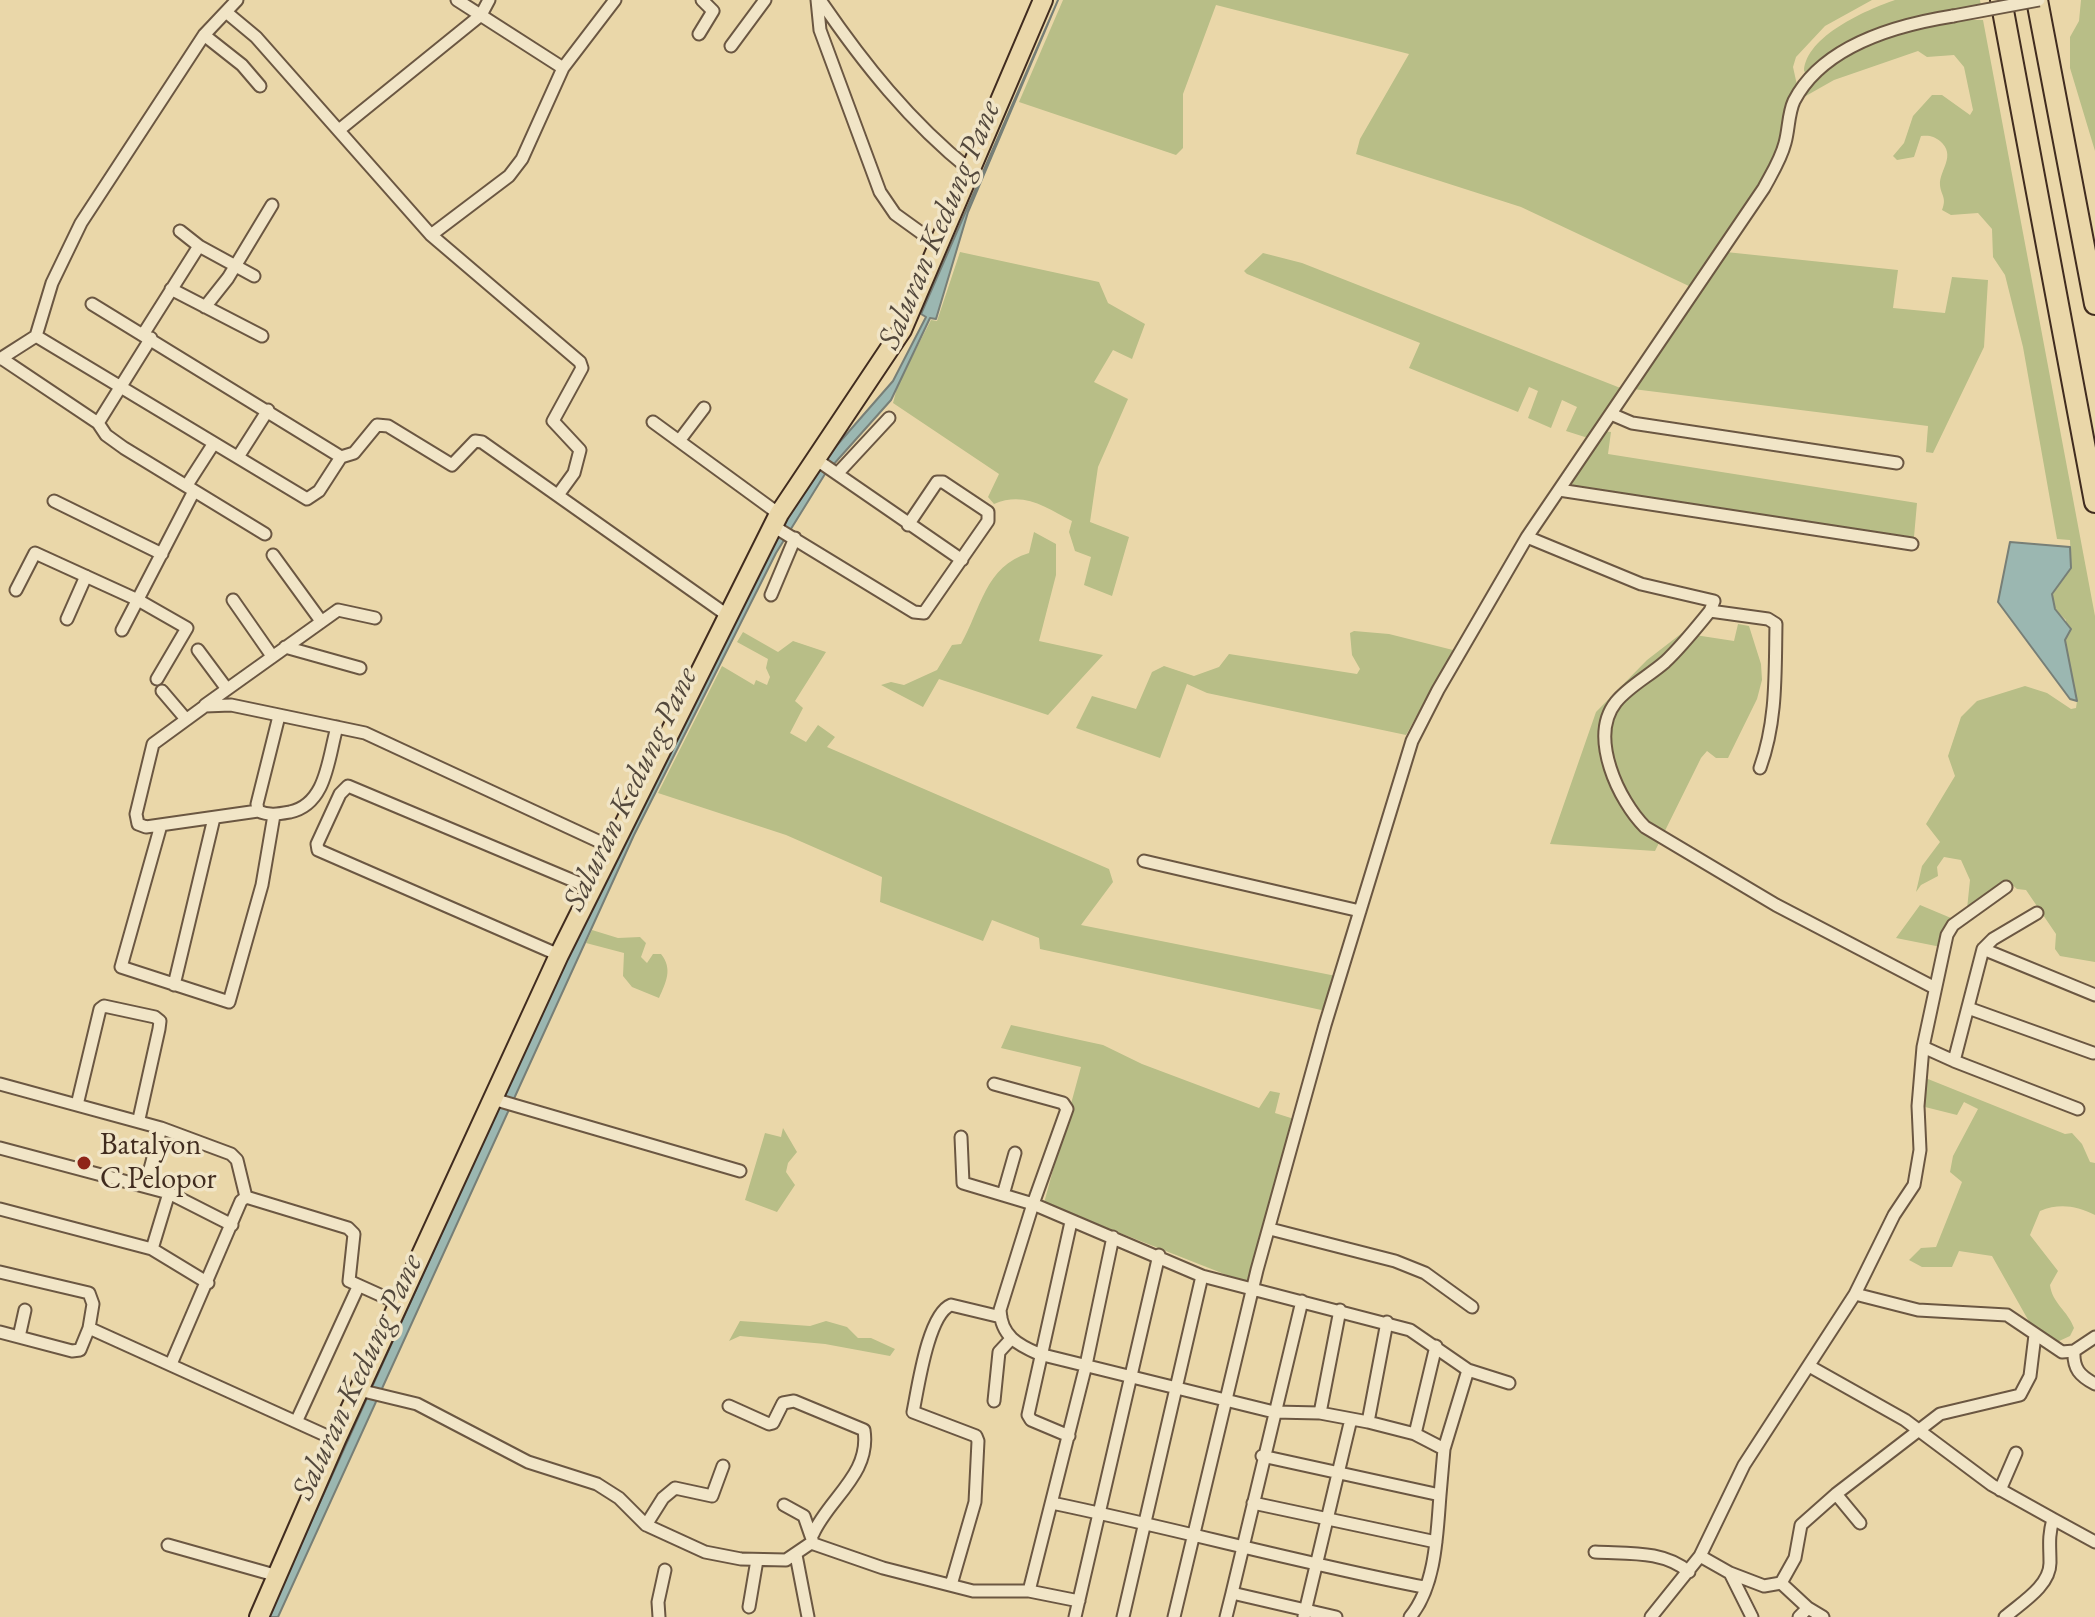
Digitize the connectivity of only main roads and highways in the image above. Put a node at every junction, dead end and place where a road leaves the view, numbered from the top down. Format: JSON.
{"nodes":[{"id":1,"x":1043,"y":0,"type":"edge"},
{"id":2,"x":2001,"y":0,"type":"edge"},
{"id":3,"x":2038,"y":0,"type":"edge"},
{"id":4,"x":2095,"y":304,"type":"edge"},
{"id":5,"x":2095,"y":502,"type":"edge"},
{"id":6,"x":259,"y":1617,"type":"edge"}],
"edges":[{"from":1,"to":6,"type":"main road"},
{"from":2,"to":5,"type":"highway"},
{"from":3,"to":4,"type":"highway"}]}
